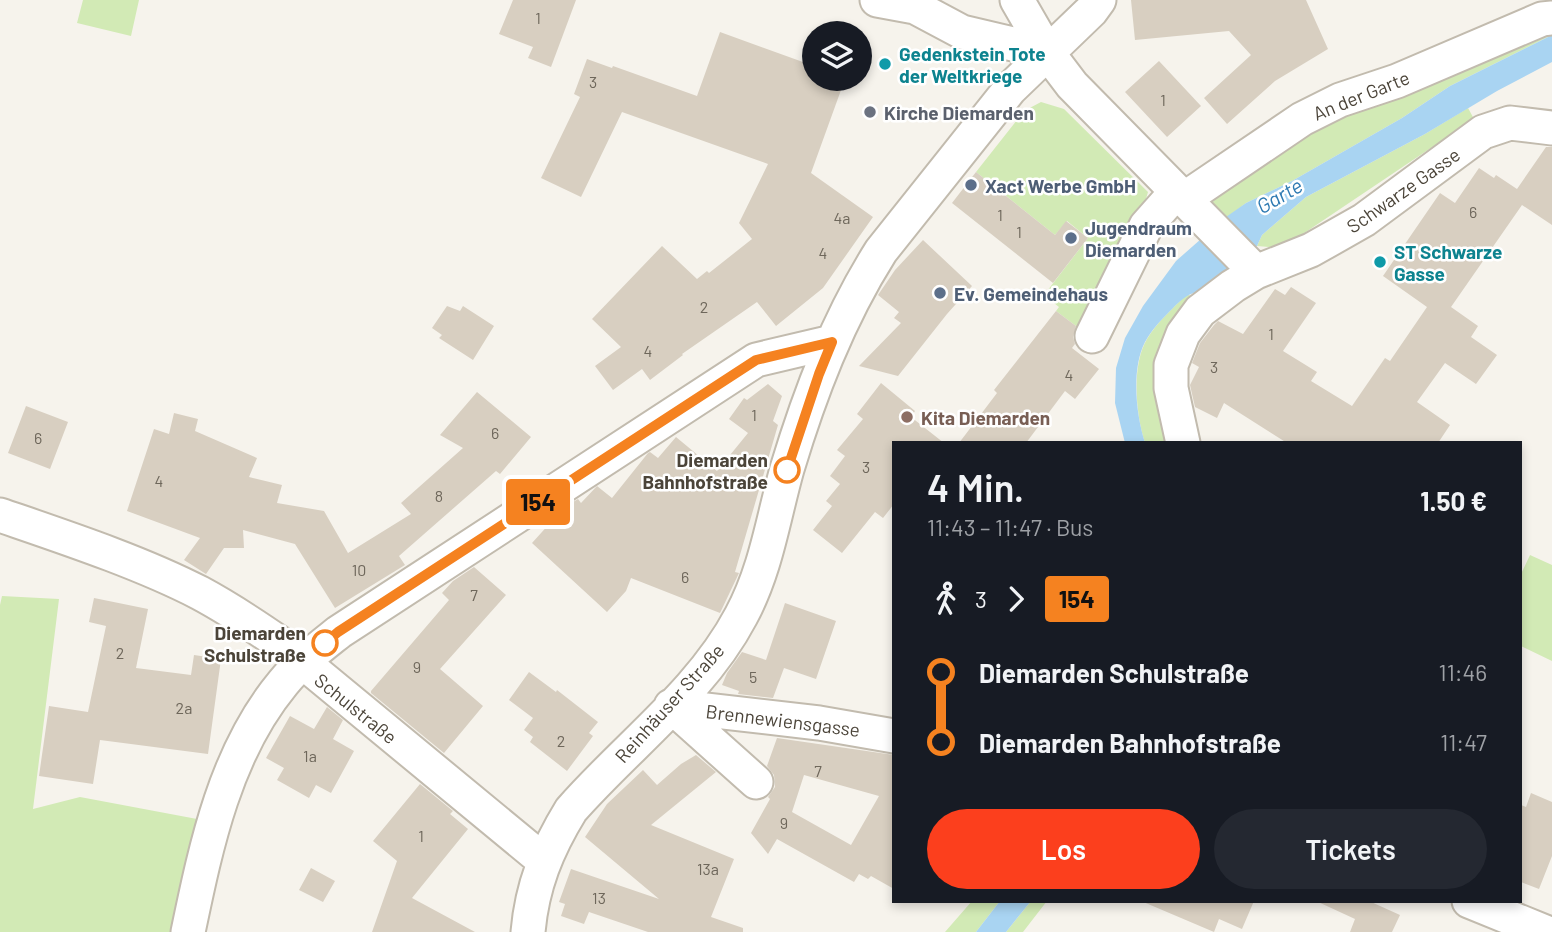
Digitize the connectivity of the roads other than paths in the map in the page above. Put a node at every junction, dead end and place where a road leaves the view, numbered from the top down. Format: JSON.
{"nodes":[{"id":1,"x":877,"y":0,"type":"edge"},
{"id":2,"x":1017,"y":0,"type":"edge"},
{"id":3,"x":1099,"y":0,"type":"edge"},
{"id":4,"x":1552,"y":18,"type":"edge"},
{"id":5,"x":1047,"y":51,"type":"junction"},
{"id":6,"x":1552,"y":128,"type":"edge"},
{"id":7,"x":1188,"y":203,"type":"junction"},
{"id":8,"x":1248,"y":265,"type":"junction"},
{"id":9,"x":1092,"y":337,"type":"dead end"},
{"id":10,"x":832,"y":342,"type":"junction"},
{"id":11,"x":1183,"y":441,"type":"edge"},
{"id":12,"x":0,"y":515,"type":"edge"},
{"id":13,"x":301,"y":663,"type":"junction"},
{"id":14,"x":671,"y":706,"type":"junction"},
{"id":15,"x":892,"y":736,"type":"edge"},
{"id":16,"x":756,"y":782,"type":"dead end"},
{"id":17,"x":544,"y":861,"type":"junction"},
{"id":18,"x":1474,"y":903,"type":"edge"},
{"id":19,"x":188,"y":932,"type":"edge"},
{"id":20,"x":528,"y":932,"type":"edge"},
{"id":21,"x":1545,"y":932,"type":"edge"}],
"edges":[{"from":1,"to":5,"type":"street"},
{"from":2,"to":5,"type":"street"},
{"from":3,"to":5,"type":"street","name":"Reinhäuser Straße"},
{"from":4,"to":7,"type":"street","name":"An der Garte"},
{"from":5,"to":7,"type":"street"},
{"from":5,"to":10,"type":"street","name":"Reinhäuser Straße"},
{"from":6,"to":8,"type":"street","name":"Schwarze Gasse"},
{"from":7,"to":8,"type":"street"},
{"from":7,"to":9,"type":"street","name":"An der Garte"},
{"from":8,"to":11,"type":"street","name":"Schwarze Gasse"},
{"from":10,"to":13,"type":"street"},
{"from":10,"to":14,"type":"street","name":"Reinhäuser Straße"},
{"from":12,"to":13,"type":"street","name":"Schulstraße"},
{"from":13,"to":17,"type":"street","name":"Schulstraße"},
{"from":13,"to":19,"type":"street"},
{"from":14,"to":15,"type":"street","name":"Brennewiensgasse"},
{"from":14,"to":16,"type":"street"},
{"from":14,"to":17,"type":"street","name":"Reinhäuser Straße"},
{"from":17,"to":20,"type":"street","name":"Reinhäuser Straße"},
{"from":18,"to":21,"type":"street"}]}
